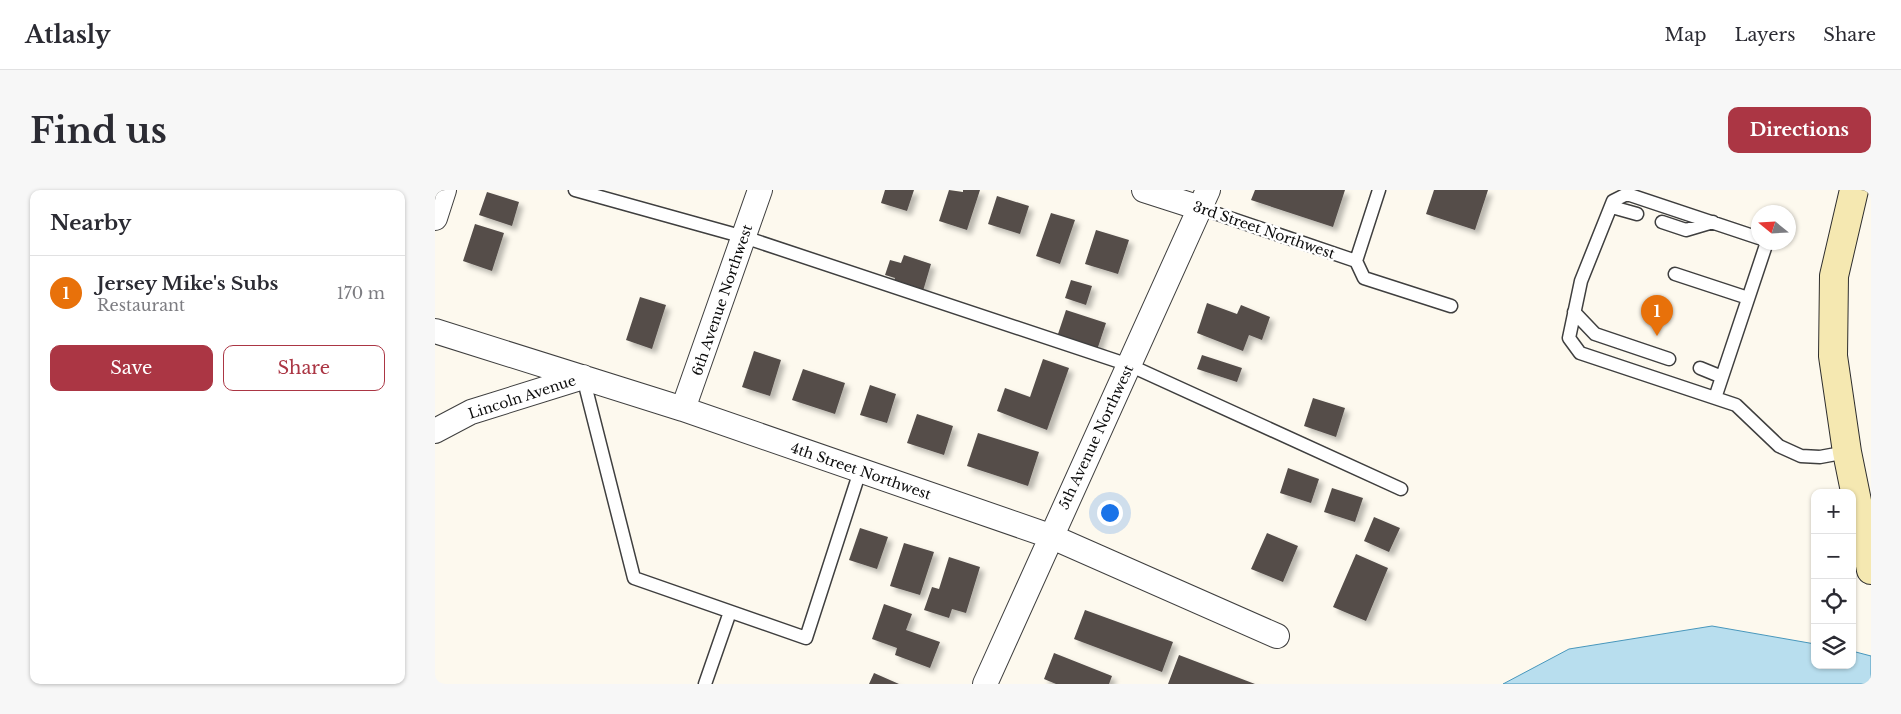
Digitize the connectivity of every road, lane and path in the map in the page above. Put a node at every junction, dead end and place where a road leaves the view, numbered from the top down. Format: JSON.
{"nodes":[{"id":1,"x":444,"y":190,"type":"edge"},
{"id":2,"x":575,"y":190,"type":"edge"},
{"id":3,"x":760,"y":190,"type":"edge"},
{"id":4,"x":1144,"y":190,"type":"edge"},
{"id":5,"x":1379,"y":190,"type":"edge"},
{"id":6,"x":1854,"y":190,"type":"edge"},
{"id":7,"x":1204,"y":199,"type":"edge"},
{"id":8,"x":1611,"y":206,"type":"junction"},
{"id":9,"x":1637,"y":214,"type":"dead end"},
{"id":10,"x":435,"y":218,"type":"edge"},
{"id":11,"x":1662,"y":222,"type":"dead end"},
{"id":12,"x":1713,"y":222,"type":"junction"},
{"id":13,"x":1751,"y":235,"type":"edge"},
{"id":14,"x":744,"y":237,"type":"junction"},
{"id":15,"x":1764,"y":250,"type":"edge"},
{"id":16,"x":1356,"y":261,"type":"junction"},
{"id":17,"x":1675,"y":274,"type":"dead end"},
{"id":18,"x":1748,"y":298,"type":"junction"},
{"id":19,"x":1451,"y":306,"type":"dead end"},
{"id":20,"x":1574,"y":312,"type":"junction"},
{"id":21,"x":435,"y":331,"type":"edge"},
{"id":22,"x":1669,"y":358,"type":"dead end"},
{"id":23,"x":1129,"y":365,"type":"junction"},
{"id":24,"x":1700,"y":368,"type":"dead end"},
{"id":25,"x":583,"y":377,"type":"junction"},
{"id":26,"x":1722,"y":377,"type":"junction"},
{"id":27,"x":1715,"y":398,"type":"junction"},
{"id":28,"x":683,"y":409,"type":"junction"},
{"id":29,"x":435,"y":431,"type":"edge"},
{"id":30,"x":1847,"y":452,"type":"junction"},
{"id":31,"x":859,"y":471,"type":"junction"},
{"id":32,"x":1401,"y":488,"type":"dead end"},
{"id":33,"x":1050,"y":536,"type":"junction"},
{"id":34,"x":1871,"y":570,"type":"edge"},
{"id":35,"x":730,"y":612,"type":"junction"},
{"id":36,"x":1277,"y":636,"type":"dead end"},
{"id":37,"x":705,"y":684,"type":"edge"},
{"id":38,"x":985,"y":684,"type":"edge"}],
"edges":[{"from":1,"to":10,"type":"street"},
{"from":2,"to":14,"type":"lane"},
{"from":3,"to":14,"type":"street","name":"6th Avenue Northwest"},
{"from":4,"to":7,"type":"street","name":"3rd Street Northwest"},
{"from":5,"to":16,"type":"lane"},
{"from":6,"to":30,"type":"main road"},
{"from":7,"to":16,"type":"lane","name":"3rd Street Northwest"},
{"from":7,"to":23,"type":"street","name":"5th Avenue Northwest"},
{"from":8,"to":9,"type":"lane"},
{"from":8,"to":12,"type":"lane"},
{"from":8,"to":20,"type":"lane"},
{"from":11,"to":12,"type":"lane"},
{"from":12,"to":13,"type":"lane"},
{"from":14,"to":23,"type":"lane"},
{"from":14,"to":28,"type":"street","name":"6th Avenue Northwest"},
{"from":15,"to":18,"type":"lane"},
{"from":16,"to":19,"type":"lane"},
{"from":17,"to":18,"type":"lane"},
{"from":18,"to":26,"type":"lane"},
{"from":20,"to":22,"type":"lane"},
{"from":20,"to":27,"type":"lane"},
{"from":21,"to":25,"type":"street","name":"4th Street Northwest"},
{"from":23,"to":32,"type":"lane"},
{"from":23,"to":33,"type":"street","name":"5th Avenue Northwest"},
{"from":24,"to":26,"type":"lane"},
{"from":25,"to":28,"type":"street","name":"4th Street Northwest"},
{"from":25,"to":29,"type":"street","name":"Lincoln Avenue"},
{"from":25,"to":35,"type":"lane"},
{"from":26,"to":27,"type":"lane"},
{"from":27,"to":30,"type":"lane"},
{"from":28,"to":31,"type":"street","name":"4th Street Northwest"},
{"from":30,"to":34,"type":"main road"},
{"from":31,"to":33,"type":"street","name":"4th Street Northwest"},
{"from":31,"to":35,"type":"lane"},
{"from":33,"to":36,"type":"street","name":"4th Street Northwest"},
{"from":33,"to":38,"type":"street","name":"5th Avenue Northwest"},
{"from":35,"to":37,"type":"lane"}]}
